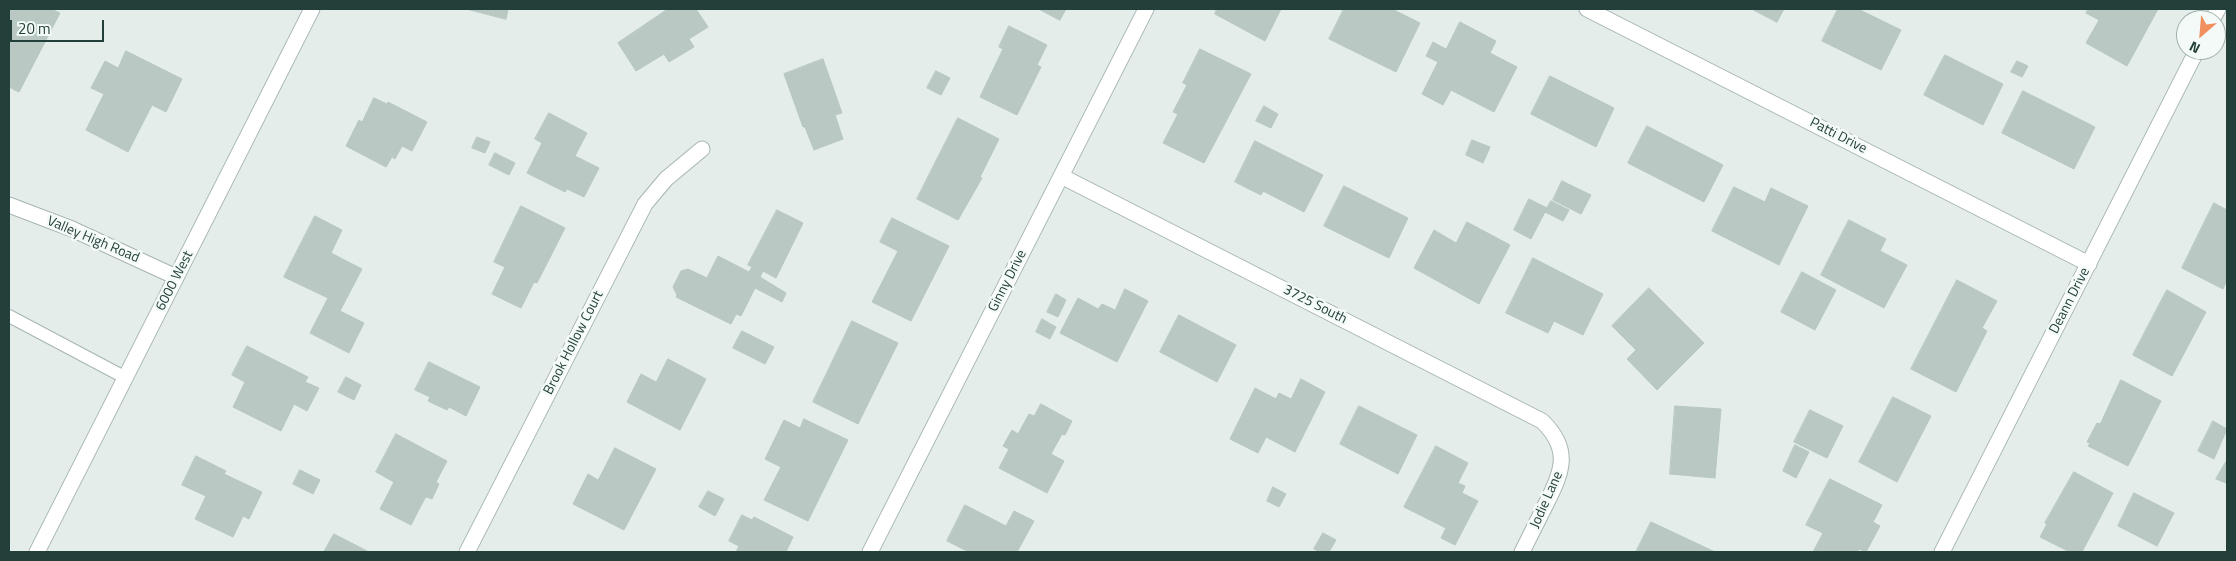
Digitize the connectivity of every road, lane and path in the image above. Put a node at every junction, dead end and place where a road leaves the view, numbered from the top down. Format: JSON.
{"nodes":[{"id":1,"x":312,"y":9,"type":"edge"},
{"id":2,"x":1146,"y":9,"type":"edge"},
{"id":3,"x":1587,"y":9,"type":"edge"},
{"id":4,"x":2192,"y":60,"type":"edge"},
{"id":5,"x":702,"y":149,"type":"dead end"},
{"id":6,"x":1060,"y":176,"type":"junction"},
{"id":7,"x":9,"y":205,"type":"edge"},
{"id":8,"x":2089,"y":264,"type":"junction"},
{"id":9,"x":176,"y":277,"type":"junction"},
{"id":10,"x":9,"y":316,"type":"edge"},
{"id":11,"x":126,"y":378,"type":"junction"},
{"id":12,"x":1559,"y":445,"type":"joint"},
{"id":13,"x":37,"y":552,"type":"edge"},
{"id":14,"x":467,"y":552,"type":"edge"},
{"id":15,"x":870,"y":552,"type":"edge"},
{"id":16,"x":1522,"y":552,"type":"edge"},
{"id":17,"x":1942,"y":552,"type":"edge"}],
"edges":[{"from":1,"to":9,"type":"street","name":"6000 West"},
{"from":2,"to":6,"type":"street","name":"Ginny Drive"},
{"from":3,"to":8,"type":"street","name":"Patti Drive"},
{"from":4,"to":8,"type":"street","name":"Deann Drive"},
{"from":5,"to":14,"type":"street","name":"Brook Hollow Court"},
{"from":6,"to":12,"type":"street","name":"3725 South"},
{"from":6,"to":15,"type":"street","name":"Ginny Drive"},
{"from":7,"to":9,"type":"street","name":"Valley High Road"},
{"from":8,"to":17,"type":"street","name":"Deann Drive"},
{"from":9,"to":11,"type":"street","name":"6000 West"},
{"from":10,"to":11,"type":"lane"},
{"from":11,"to":13,"type":"street","name":"6000 West"},
{"from":12,"to":16,"type":"street","name":"Jodie Lane"}]}
